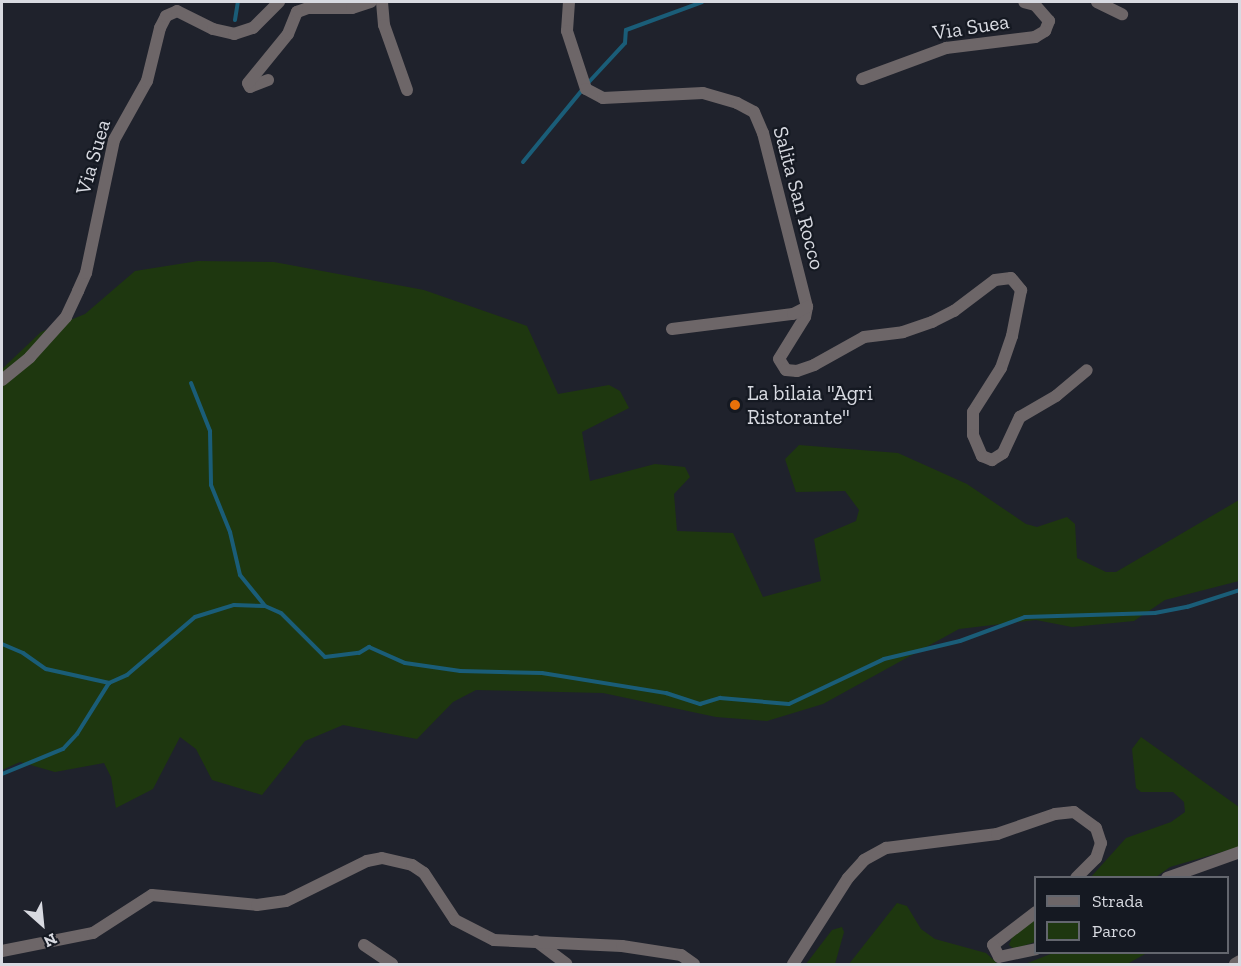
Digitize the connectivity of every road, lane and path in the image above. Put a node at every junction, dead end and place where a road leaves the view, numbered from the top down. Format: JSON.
{"nodes":[{"id":1,"x":279,"y":2,"type":"edge"},
{"id":2,"x":371,"y":2,"type":"edge"},
{"id":3,"x":382,"y":2,"type":"edge"},
{"id":4,"x":569,"y":2,"type":"edge"},
{"id":5,"x":1024,"y":2,"type":"edge"},
{"id":6,"x":1097,"y":2,"type":"edge"},
{"id":7,"x":1122,"y":14,"type":"dead end"},
{"id":8,"x":862,"y":79,"type":"dead end"},
{"id":9,"x":268,"y":80,"type":"dead end"},
{"id":10,"x":406,"y":90,"type":"dead end"},
{"id":11,"x":807,"y":307,"type":"junction"},
{"id":12,"x":672,"y":330,"type":"dead end"},
{"id":13,"x":1087,"y":370,"type":"dead end"},
{"id":14,"x":2,"y":380,"type":"edge"},
{"id":15,"x":1239,"y":852,"type":"edge"},
{"id":16,"x":1078,"y":876,"type":"edge"},
{"id":17,"x":1173,"y":876,"type":"edge"},
{"id":18,"x":1034,"y":913,"type":"edge"},
{"id":19,"x":536,"y":941,"type":"junction"},
{"id":20,"x":364,"y":945,"type":"dead end"},
{"id":21,"x":1034,"y":949,"type":"edge"},
{"id":22,"x":2,"y":951,"type":"edge"},
{"id":23,"x":1239,"y":961,"type":"edge"},
{"id":24,"x":392,"y":964,"type":"edge"},
{"id":25,"x":566,"y":964,"type":"edge"},
{"id":26,"x":694,"y":964,"type":"edge"},
{"id":27,"x":793,"y":964,"type":"edge"},
{"id":28,"x":1235,"y":964,"type":"edge"}],
"edges":[{"from":1,"to":14,"type":"street","name":"Via Suea"},
{"from":2,"to":9,"type":"street"},
{"from":3,"to":10,"type":"street"},
{"from":4,"to":11,"type":"street","name":"Salita San Rocco"},
{"from":5,"to":8,"type":"street","name":"Via Suea"},
{"from":6,"to":7,"type":"street"},
{"from":11,"to":12,"type":"street"},
{"from":11,"to":13,"type":"street"},
{"from":15,"to":17,"type":"street"},
{"from":16,"to":27,"type":"street"},
{"from":18,"to":21,"type":"street"},
{"from":19,"to":22,"type":"street"},
{"from":19,"to":25,"type":"street"},
{"from":19,"to":26,"type":"street"},
{"from":20,"to":24,"type":"street"},
{"from":23,"to":28,"type":"street"}]}
